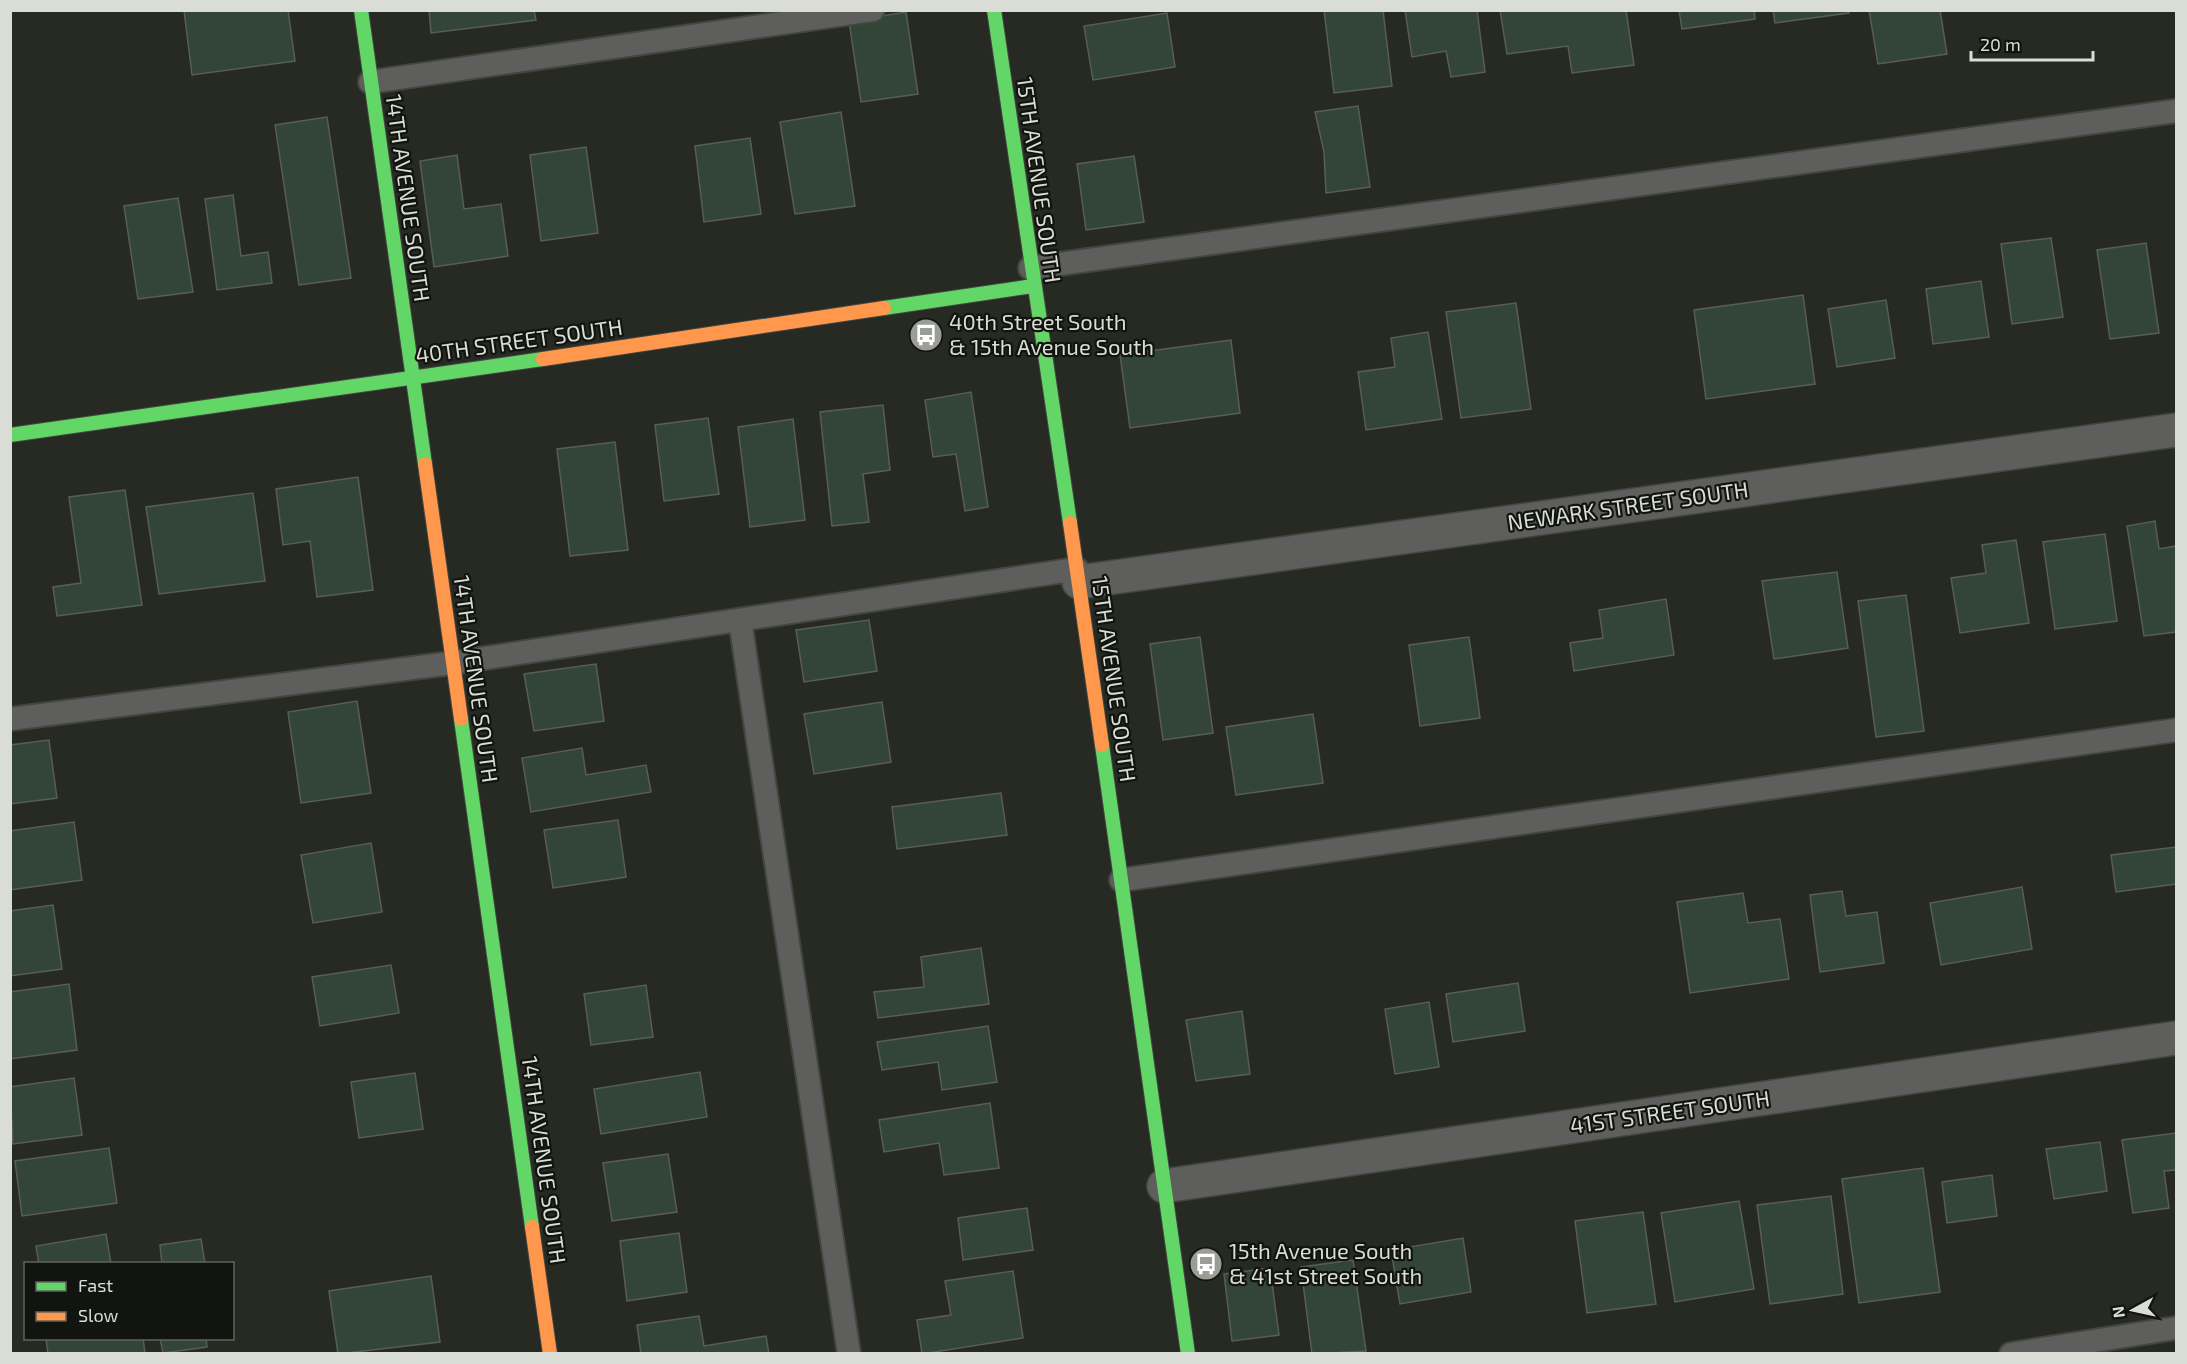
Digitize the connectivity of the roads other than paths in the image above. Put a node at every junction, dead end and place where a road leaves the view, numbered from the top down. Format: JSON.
{"nodes":[{"id":1,"x":361,"y":10,"type":"edge"},
{"id":2,"x":873,"y":10,"type":"edge"},
{"id":3,"x":994,"y":10,"type":"edge"},
{"id":4,"x":370,"y":82,"type":"junction"},
{"id":5,"x":2176,"y":111,"type":"edge"},
{"id":6,"x":1032,"y":277,"type":"junction"},
{"id":7,"x":411,"y":379,"type":"junction"},
{"id":8,"x":2176,"y":430,"type":"edge"},
{"id":9,"x":10,"y":435,"type":"edge"},
{"id":10,"x":1078,"y":575,"type":"junction"},
{"id":11,"x":740,"y":620,"type":"junction"},
{"id":12,"x":452,"y":663,"type":"junction"},
{"id":13,"x":10,"y":719,"type":"edge"},
{"id":14,"x":2176,"y":730,"type":"edge"},
{"id":15,"x":1121,"y":880,"type":"junction"},
{"id":16,"x":2176,"y":1038,"type":"edge"},
{"id":17,"x":1164,"y":1186,"type":"junction"},
{"id":18,"x":2176,"y":1328,"type":"edge"},
{"id":19,"x":550,"y":1353,"type":"edge"},
{"id":20,"x":849,"y":1353,"type":"edge"},
{"id":21,"x":1188,"y":1353,"type":"edge"},
{"id":22,"x":2012,"y":1353,"type":"edge"}],
"edges":[{"from":1,"to":4,"type":"street","name":"14TH AVENUE SOUTH"},
{"from":2,"to":4,"type":"lane"},
{"from":3,"to":6,"type":"street","name":"15TH AVENUE SOUTH"},
{"from":4,"to":7,"type":"street","name":"14TH AVENUE SOUTH"},
{"from":5,"to":6,"type":"lane"},
{"from":6,"to":7,"type":"street","name":"40TH STREET SOUTH"},
{"from":6,"to":10,"type":"street","name":"15TH AVENUE SOUTH"},
{"from":7,"to":9,"type":"street","name":"40TH STREET SOUTH"},
{"from":7,"to":12,"type":"street","name":"14TH AVENUE SOUTH"},
{"from":8,"to":10,"type":"street","name":"NEWARK STREET SOUTH"},
{"from":10,"to":11,"type":"lane"},
{"from":10,"to":15,"type":"street","name":"15TH AVENUE SOUTH"},
{"from":11,"to":12,"type":"lane"},
{"from":11,"to":20,"type":"lane"},
{"from":12,"to":13,"type":"lane"},
{"from":12,"to":19,"type":"street","name":"14TH AVENUE SOUTH"},
{"from":14,"to":15,"type":"lane"},
{"from":15,"to":17,"type":"street","name":"15TH AVENUE SOUTH"},
{"from":16,"to":17,"type":"street","name":"41ST STREET SOUTH"},
{"from":17,"to":21,"type":"street","name":"15TH AVENUE SOUTH"},
{"from":18,"to":22,"type":"lane"}]}
